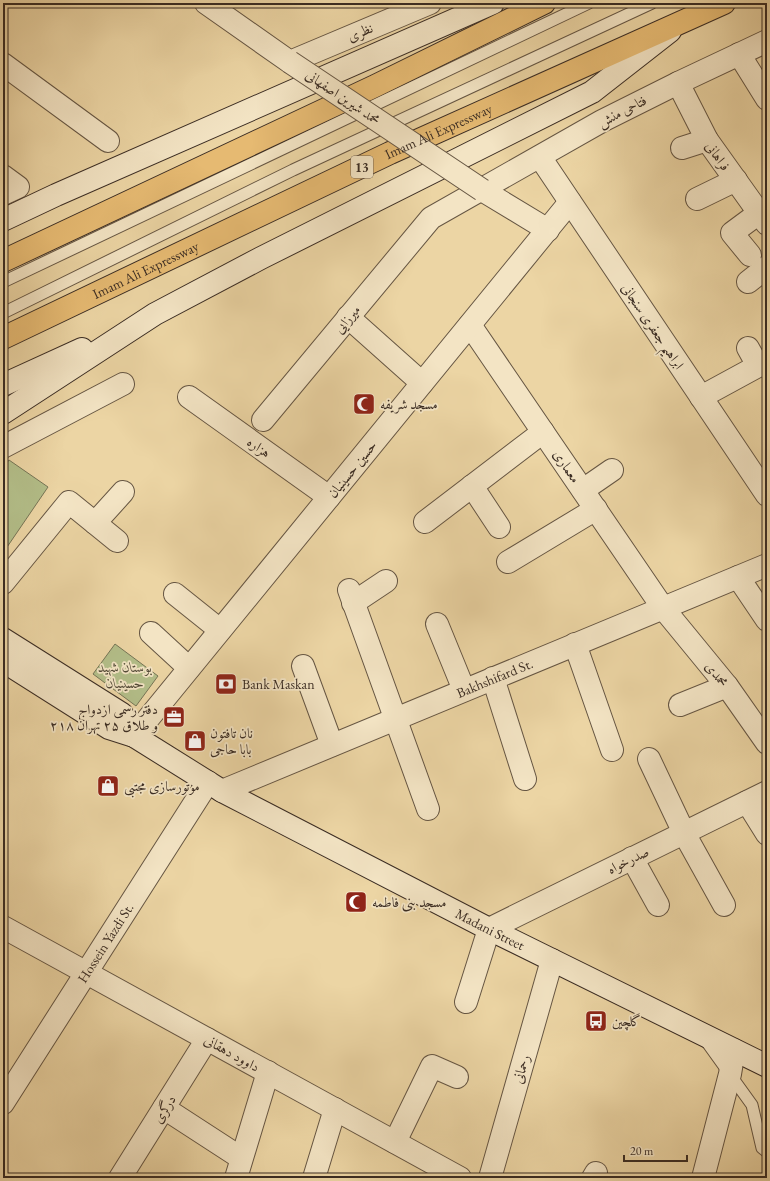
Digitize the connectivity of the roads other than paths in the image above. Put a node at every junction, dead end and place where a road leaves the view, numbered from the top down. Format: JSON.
{"nodes":[{"id":1,"x":206,"y":3,"type":"edge"},
{"id":2,"x":430,"y":3,"type":"edge"},
{"id":3,"x":493,"y":3,"type":"edge"},
{"id":4,"x":544,"y":3,"type":"edge"},
{"id":5,"x":589,"y":3,"type":"edge"},
{"id":6,"x":652,"y":3,"type":"edge"},
{"id":7,"x":724,"y":3,"type":"edge"},
{"id":8,"x":682,"y":22,"type":"junction"},
{"id":9,"x":767,"y":41,"type":"edge"},
{"id":10,"x":739,"y":54,"type":"junction"},
{"id":11,"x":290,"y":62,"type":"junction"},
{"id":12,"x":3,"y":64,"type":"edge"},
{"id":13,"x":678,"y":83,"type":"junction"},
{"id":14,"x":767,"y":99,"type":"edge"},
{"id":15,"x":707,"y":140,"type":"junction"},
{"id":16,"x":108,"y":141,"type":"dead end"},
{"id":17,"x":682,"y":148,"type":"dead end"},
{"id":18,"x":540,"y":157,"type":"junction"},
{"id":19,"x":3,"y":176,"type":"edge"},
{"id":20,"x":736,"y":180,"type":"junction"},
{"id":21,"x":482,"y":190,"type":"junction"},
{"id":22,"x":3,"y":194,"type":"edge"},
{"id":23,"x":697,"y":199,"type":"dead end"},
{"id":24,"x":570,"y":202,"type":"junction"},
{"id":25,"x":431,"y":218,"type":"joint"},
{"id":26,"x":763,"y":218,"type":"edge"},
{"id":27,"x":3,"y":220,"type":"edge"},
{"id":28,"x":548,"y":230,"type":"junction"},
{"id":29,"x":3,"y":261,"type":"edge"},
{"id":30,"x":762,"y":265,"type":"edge"},
{"id":31,"x":3,"y":282,"type":"edge"},
{"id":32,"x":748,"y":282,"type":"dead end"},
{"id":33,"x":3,"y":313,"type":"edge"},
{"id":34,"x":155,"y":314,"type":"junction"},
{"id":35,"x":348,"y":317,"type":"junction"},
{"id":36,"x":470,"y":325,"type":"junction"},
{"id":37,"x":3,"y":338,"type":"edge"},
{"id":38,"x":748,"y":348,"type":"dead end"},
{"id":39,"x":422,"y":383,"type":"junction"},
{"id":40,"x":123,"y":384,"type":"dead end"},
{"id":41,"x":3,"y":385,"type":"edge"},
{"id":42,"x":189,"y":397,"type":"dead end"},
{"id":43,"x":701,"y":397,"type":"junction"},
{"id":44,"x":3,"y":413,"type":"edge"},
{"id":45,"x":263,"y":420,"type":"dead end"},
{"id":46,"x":543,"y":432,"type":"junction"},
{"id":47,"x":3,"y":447,"type":"edge"},
{"id":48,"x":612,"y":470,"type":"dead end"},
{"id":49,"x":472,"y":486,"type":"junction"},
{"id":50,"x":583,"y":490,"type":"junction"},
{"id":51,"x":123,"y":492,"type":"dead end"},
{"id":52,"x":767,"y":495,"type":"edge"},
{"id":53,"x":329,"y":497,"type":"junction"},
{"id":54,"x":596,"y":509,"type":"junction"},
{"id":55,"x":425,"y":522,"type":"dead end"},
{"id":56,"x":95,"y":523,"type":"junction"},
{"id":57,"x":499,"y":527,"type":"dead end"},
{"id":58,"x":117,"y":541,"type":"dead end"},
{"id":59,"x":508,"y":562,"type":"dead end"},
{"id":60,"x":767,"y":565,"type":"edge"},
{"id":61,"x":738,"y":578,"type":"junction"},
{"id":62,"x":386,"y":581,"type":"dead end"},
{"id":63,"x":3,"y":582,"type":"edge"},
{"id":64,"x":175,"y":594,"type":"dead end"},
{"id":65,"x":663,"y":608,"type":"junction"},
{"id":66,"x":767,"y":620,"type":"edge"},
{"id":67,"x":437,"y":624,"type":"dead end"},
{"id":68,"x":220,"y":630,"type":"junction"},
{"id":69,"x":150,"y":634,"type":"dead end"},
{"id":70,"x":3,"y":639,"type":"edge"},
{"id":71,"x":575,"y":644,"type":"junction"},
{"id":72,"x":3,"y":662,"type":"edge"},
{"id":73,"x":303,"y":666,"type":"dead end"},
{"id":74,"x":190,"y":668,"type":"junction"},
{"id":75,"x":493,"y":678,"type":"junction"},
{"id":76,"x":727,"y":686,"type":"junction"},
{"id":77,"x":464,"y":690,"type":"junction"},
{"id":78,"x":680,"y":704,"type":"dead end"},
{"id":79,"x":395,"y":719,"type":"junction"},
{"id":80,"x":134,"y":736,"type":"junction"},
{"id":81,"x":767,"y":743,"type":"edge"},
{"id":82,"x":332,"y":745,"type":"junction"},
{"id":83,"x":612,"y":750,"type":"dead end"},
{"id":84,"x":649,"y":759,"type":"dead end"},
{"id":85,"x":525,"y":779,"type":"dead end"},
{"id":86,"x":215,"y":786,"type":"junction"},
{"id":87,"x":767,"y":792,"type":"edge"},
{"id":88,"x":747,"y":802,"type":"junction"},
{"id":89,"x":428,"y":809,"type":"dead end"},
{"id":90,"x":684,"y":833,"type":"junction"},
{"id":91,"x":767,"y":834,"type":"edge"},
{"id":92,"x":632,"y":858,"type":"junction"},
{"id":93,"x":658,"y":905,"type":"dead end"},
{"id":94,"x":724,"y":906,"type":"dead end"},
{"id":95,"x":3,"y":927,"type":"edge"},
{"id":96,"x":489,"y":929,"type":"junction"},
{"id":97,"x":552,"y":960,"type":"junction"},
{"id":98,"x":86,"y":973,"type":"junction"},
{"id":99,"x":466,"y":1002,"type":"dead end"},
{"id":100,"x":699,"y":1032,"type":"junction"},
{"id":101,"x":207,"y":1039,"type":"junction"},
{"id":102,"x":734,"y":1050,"type":"junction"},
{"id":103,"x":767,"y":1066,"type":"edge"},
{"id":104,"x":268,"y":1072,"type":"junction"},
{"id":105,"x":730,"y":1074,"type":"junction"},
{"id":106,"x":457,"y":1077,"type":"dead end"},
{"id":107,"x":3,"y":1103,"type":"edge"},
{"id":108,"x":164,"y":1108,"type":"junction"},
{"id":109,"x":335,"y":1109,"type":"junction"},
{"id":110,"x":395,"y":1142,"type":"junction"},
{"id":111,"x":767,"y":1152,"type":"edge"},
{"id":112,"x":238,"y":1168,"type":"edge"},
{"id":113,"x":454,"y":1176,"type":"edge"},
{"id":114,"x":120,"y":1178,"type":"edge"},
{"id":115,"x":314,"y":1178,"type":"edge"},
{"id":116,"x":490,"y":1178,"type":"edge"},
{"id":117,"x":703,"y":1178,"type":"edge"}],
"edges":[{"from":1,"to":11,"type":"street","name":"محمد شیرین اصفهانی"},
{"from":2,"to":11,"type":"street","name":"نظری"},
{"from":3,"to":27,"type":"street"},
{"from":4,"to":29,"type":"highway"},
{"from":5,"to":31,"type":"lane"},
{"from":6,"to":33,"type":"lane"},
{"from":7,"to":8,"type":"highway","name":"Imam Ali Expressway","number":"13"},
{"from":8,"to":34,"type":"street"},
{"from":8,"to":37,"type":"highway","name":"Imam Ali Expressway","number":"13"},
{"from":9,"to":10,"type":"street","name":"فتاحی منش"},
{"from":10,"to":13,"type":"street","name":"فتاحی منش"},
{"from":10,"to":14,"type":"street"},
{"from":11,"to":21,"type":"street","name":"محمد شیرین اصفهانی","bridge":true},
{"from":12,"to":16,"type":"street"},
{"from":13,"to":15,"type":"street","name":"فراهانی"},
{"from":13,"to":18,"type":"street","name":"فتاحی منش"},
{"from":15,"to":17,"type":"street"},
{"from":15,"to":20,"type":"street","name":"فراهانی"},
{"from":18,"to":21,"type":"street","name":"فتاحی منش"},
{"from":18,"to":24,"type":"street","name":"ابراهیم جعفری سنجانی"},
{"from":19,"to":22,"type":"street"},
{"from":20,"to":23,"type":"street"},
{"from":20,"to":26,"type":"street","name":"فراهانی"},
{"from":21,"to":25,"type":"street","name":"فتاحی منش"},
{"from":21,"to":28,"type":"street","name":"محمد شیرین اصفهانی"},
{"from":24,"to":28,"type":"street","name":"حسین حسینیان"},
{"from":24,"to":43,"type":"street","name":"ابراهیم جعفری سنجانی"},
{"from":25,"to":35,"type":"street","name":"میرزایی"},
{"from":26,"to":30,"type":"street"},
{"from":28,"to":36,"type":"street","name":"حسین حسینیان"},
{"from":30,"to":32,"type":"street"},
{"from":34,"to":41,"type":"street"},
{"from":34,"to":44,"type":"street"},
{"from":35,"to":39,"type":"street"},
{"from":35,"to":45,"type":"street","name":"میرزایی"},
{"from":36,"to":39,"type":"street","name":"حسین حسینیان"},
{"from":36,"to":46,"type":"street","name":"معماری"},
{"from":38,"to":43,"type":"street"},
{"from":39,"to":53,"type":"street","name":"حسین حسینیان"},
{"from":40,"to":47,"type":"street"},
{"from":42,"to":53,"type":"street","name":"هزاره"},
{"from":43,"to":52,"type":"street","name":"ابراهیم جعفری سنجانی"},
{"from":46,"to":49,"type":"street"},
{"from":46,"to":50,"type":"street","name":"معماری"},
{"from":48,"to":50,"type":"street"},
{"from":49,"to":55,"type":"street"},
{"from":49,"to":57,"type":"street"},
{"from":50,"to":54,"type":"street","name":"معماری"},
{"from":51,"to":56,"type":"street"},
{"from":53,"to":68,"type":"street","name":"حسین حسینیان"},
{"from":54,"to":59,"type":"street"},
{"from":54,"to":65,"type":"street","name":"معماری"},
{"from":56,"to":58,"type":"street"},
{"from":56,"to":63,"type":"street"},
{"from":60,"to":61,"type":"street","name":"Bakhshifard St."},
{"from":61,"to":65,"type":"street","name":"Bakhshifard St."},
{"from":61,"to":66,"type":"street"},
{"from":62,"to":79,"type":"street"},
{"from":64,"to":68,"type":"street"},
{"from":65,"to":71,"type":"street","name":"Bakhshifard St."},
{"from":65,"to":76,"type":"street","name":"محمدی"},
{"from":67,"to":77,"type":"street"},
{"from":68,"to":74,"type":"street","name":"حسین حسینیان"},
{"from":69,"to":74,"type":"street"},
{"from":70,"to":80,"type":"street","name":"Madani Street"},
{"from":71,"to":75,"type":"street","name":"Bakhshifard St."},
{"from":71,"to":83,"type":"street"},
{"from":72,"to":80,"type":"street","name":"Madani Street"},
{"from":73,"to":82,"type":"street"},
{"from":74,"to":80,"type":"street","name":"حسین حسینیان"},
{"from":75,"to":77,"type":"street","name":"Bakhshifard St."},
{"from":75,"to":85,"type":"street"},
{"from":76,"to":78,"type":"street"},
{"from":76,"to":81,"type":"street","name":"محمدی"},
{"from":77,"to":79,"type":"street","name":"Bakhshifard St."},
{"from":79,"to":82,"type":"street","name":"Bakhshifard St."},
{"from":79,"to":89,"type":"street"},
{"from":80,"to":86,"type":"street","name":"Madani Street"},
{"from":82,"to":86,"type":"street","name":"Bakhshifard St."},
{"from":84,"to":90,"type":"street"},
{"from":86,"to":96,"type":"street","name":"Madani Street"},
{"from":86,"to":98,"type":"street","name":"Hossein Yazdi St."},
{"from":87,"to":88,"type":"street","name":"صدرخواه"},
{"from":88,"to":90,"type":"street","name":"صدرخواه"},
{"from":88,"to":91,"type":"street"},
{"from":90,"to":92,"type":"street","name":"صدرخواه"},
{"from":90,"to":94,"type":"street"},
{"from":92,"to":93,"type":"street"},
{"from":92,"to":96,"type":"street","name":"صدرخواه"},
{"from":95,"to":98,"type":"street","name":"داوود دهقانی"},
{"from":96,"to":97,"type":"street","name":"Madani Street"},
{"from":96,"to":99,"type":"street"},
{"from":97,"to":100,"type":"street","name":"Madani Street"},
{"from":97,"to":116,"type":"street","name":"رحمانی"},
{"from":98,"to":101,"type":"street","name":"داوود دهقانی"},
{"from":98,"to":107,"type":"street","name":"Hossein Yazdi St."},
{"from":100,"to":102,"type":"street","name":"Madani Street"},
{"from":100,"to":105,"type":"lane"},
{"from":101,"to":104,"type":"street","name":"داوود دهقانی"},
{"from":101,"to":108,"type":"street","name":"درگری"},
{"from":102,"to":103,"type":"street","name":"Madani Street"},
{"from":102,"to":105,"type":"street"},
{"from":104,"to":109,"type":"street","name":"داوود دهقانی"},
{"from":104,"to":112,"type":"street"},
{"from":105,"to":111,"type":"lane"},
{"from":105,"to":117,"type":"street"},
{"from":106,"to":110,"type":"street"},
{"from":108,"to":112,"type":"street"},
{"from":108,"to":114,"type":"street","name":"درگری"},
{"from":109,"to":110,"type":"street","name":"داوود دهقانی"},
{"from":109,"to":115,"type":"street"},
{"from":110,"to":113,"type":"street","name":"داوود دهقانی"}]}
